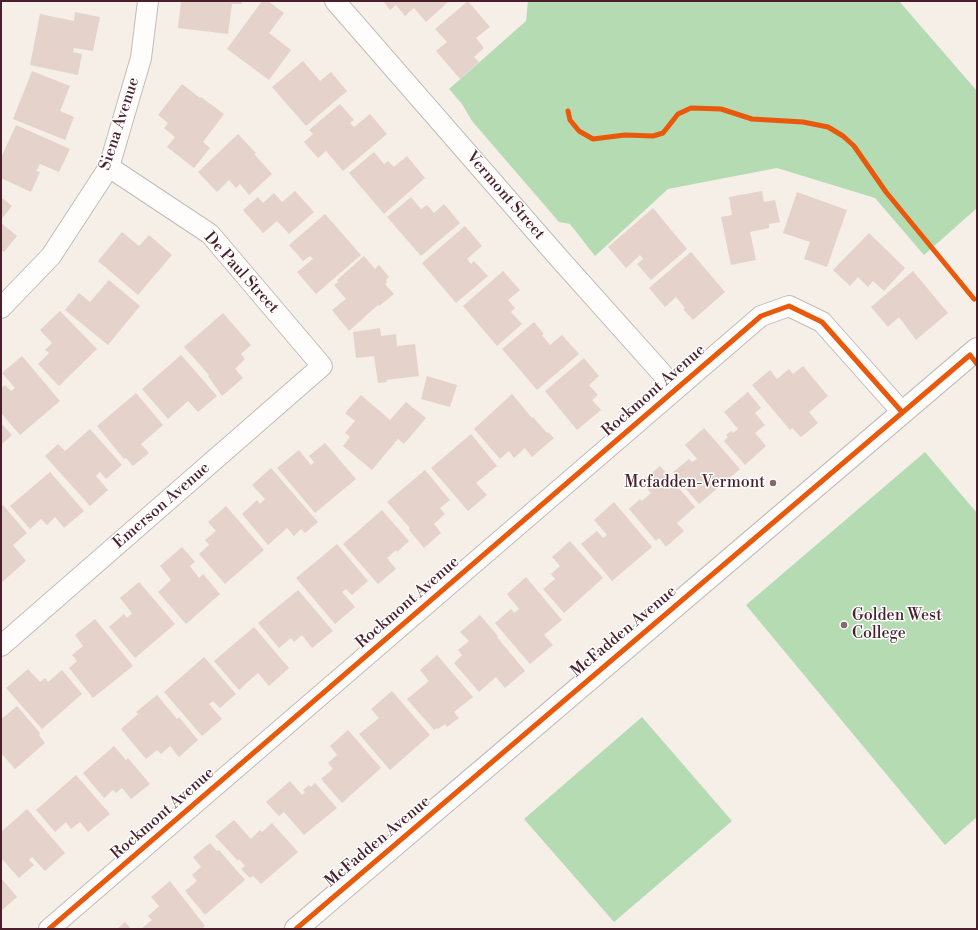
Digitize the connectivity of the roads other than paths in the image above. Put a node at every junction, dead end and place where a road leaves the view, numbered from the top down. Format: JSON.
{"nodes":[{"id":1,"x":148,"y":1,"type":"edge"},
{"id":2,"x":335,"y":1,"type":"edge"},
{"id":3,"x":109,"y":167,"type":"junction"},
{"id":4,"x":1,"y":308,"type":"edge"},
{"id":5,"x":975,"y":356,"type":"edge"},
{"id":6,"x":322,"y":366,"type":"joint"},
{"id":7,"x":676,"y":390,"type":"junction"},
{"id":8,"x":902,"y":412,"type":"junction"},
{"id":9,"x":1,"y":646,"type":"edge"},
{"id":10,"x":49,"y":929,"type":"edge"},
{"id":11,"x":296,"y":929,"type":"edge"}],
"edges":[{"from":1,"to":3,"type":"street","name":"Siena Avenue"},
{"from":2,"to":7,"type":"street","name":"Vermont Street"},
{"from":3,"to":4,"type":"street","name":"Siena Avenue"},
{"from":3,"to":6,"type":"street","name":"De Paul Street"},
{"from":5,"to":8,"type":"street","name":"McFadden Avenue"},
{"from":6,"to":9,"type":"street","name":"Emerson Avenue"},
{"from":7,"to":8,"type":"street","name":"Rockmont Avenue"},
{"from":7,"to":10,"type":"street","name":"Rockmont Avenue"},
{"from":8,"to":11,"type":"street","name":"McFadden Avenue"}]}
